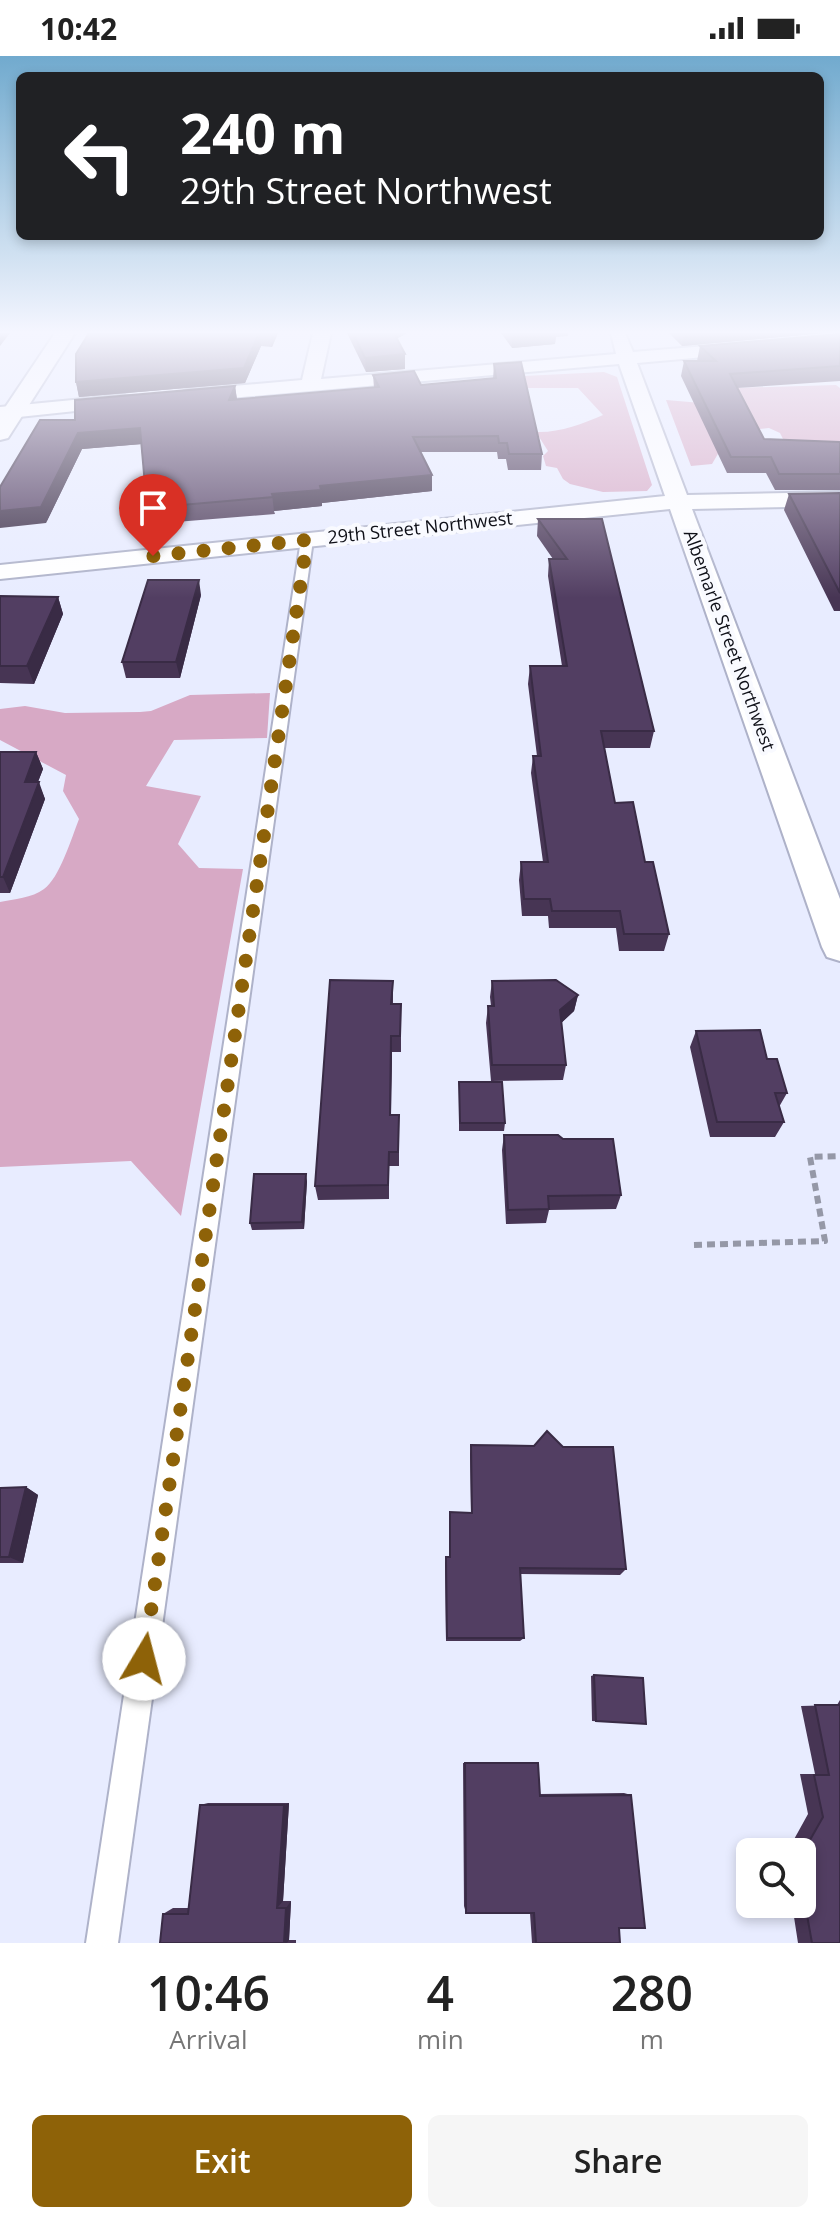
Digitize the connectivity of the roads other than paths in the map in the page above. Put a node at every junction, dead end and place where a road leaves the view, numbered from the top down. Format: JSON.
{"nodes":[{"id":1,"x":650,"y":421,"type":"edge"},
{"id":2,"x":840,"y":499,"type":"edge"},
{"id":3,"x":680,"y":501,"type":"junction"},
{"id":4,"x":307,"y":540,"type":"junction"},
{"id":5,"x":0,"y":572,"type":"edge"},
{"id":6,"x":840,"y":947,"type":"edge"},
{"id":7,"x":102,"y":1943,"type":"edge"}],
"edges":[{"from":1,"to":3,"type":"street","name":"Albemarle Street Northwest"},
{"from":2,"to":3,"type":"street","name":"29th Street Northwest"},
{"from":3,"to":4,"type":"street","name":"29th Street Northwest"},
{"from":3,"to":6,"type":"street","name":"Albemarle Street Northwest"},
{"from":4,"to":5,"type":"street","name":"29th Street Northwest"},
{"from":4,"to":7,"type":"lane"}]}
